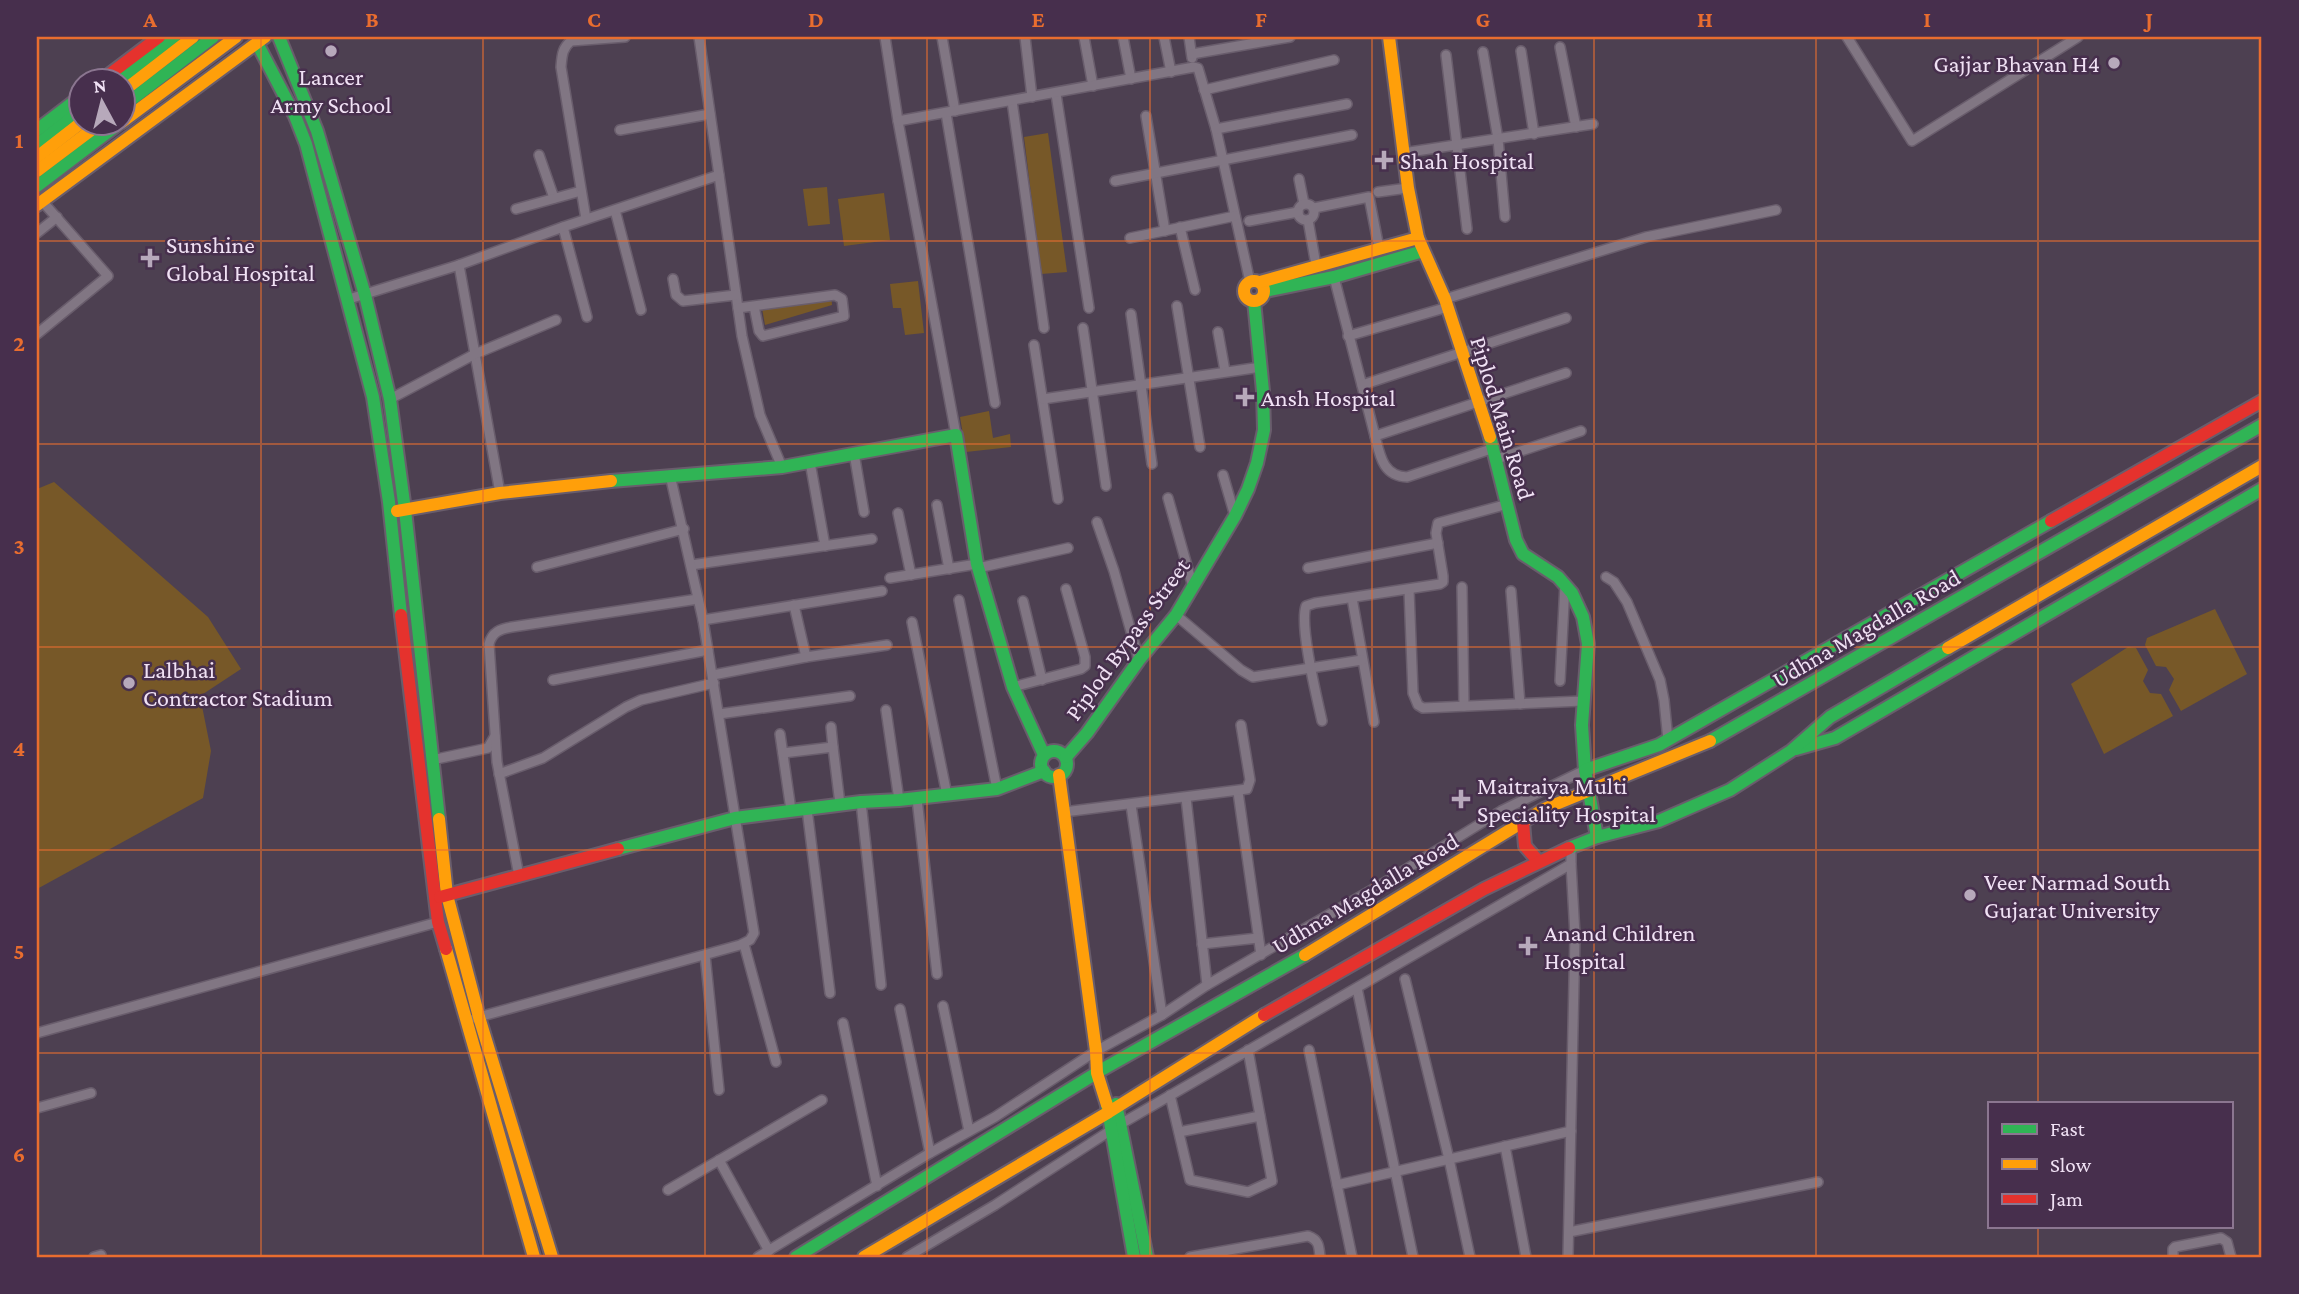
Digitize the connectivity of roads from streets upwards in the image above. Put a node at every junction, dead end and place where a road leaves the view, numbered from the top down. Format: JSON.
{"nodes":[{"id":1,"x":159,"y":37,"type":"edge"},
{"id":2,"x":174,"y":37,"type":"edge"},
{"id":3,"x":192,"y":37,"type":"edge"},
{"id":4,"x":213,"y":37,"type":"edge"},
{"id":5,"x":236,"y":37,"type":"edge"},
{"id":6,"x":279,"y":37,"type":"edge"},
{"id":7,"x":625,"y":37,"type":"edge"},
{"id":8,"x":699,"y":37,"type":"edge"},
{"id":9,"x":885,"y":37,"type":"edge"},
{"id":10,"x":942,"y":37,"type":"edge"},
{"id":11,"x":1025,"y":37,"type":"edge"},
{"id":12,"x":1084,"y":37,"type":"edge"},
{"id":13,"x":1123,"y":37,"type":"edge"},
{"id":14,"x":1164,"y":37,"type":"edge"},
{"id":15,"x":1189,"y":37,"type":"edge"},
{"id":16,"x":1290,"y":37,"type":"edge"},
{"id":17,"x":1389,"y":37,"type":"edge"},
{"id":18,"x":1847,"y":37,"type":"edge"},
{"id":19,"x":2078,"y":37,"type":"edge"},
{"id":20,"x":261,"y":40,"type":"edge"},
{"id":21,"x":563,"y":41,"type":"edge"},
{"id":22,"x":1247,"y":41,"type":"edge"},
{"id":23,"x":1560,"y":47,"type":"dead end"},
{"id":24,"x":1521,"y":51,"type":"dead end"},
{"id":25,"x":1483,"y":52,"type":"dead end"},
{"id":26,"x":1192,"y":54,"type":"junction"},
{"id":27,"x":1446,"y":55,"type":"dead end"},
{"id":28,"x":1334,"y":61,"type":"dead end"},
{"id":29,"x":121,"y":66,"type":"edge"},
{"id":30,"x":136,"y":67,"type":"edge"},
{"id":31,"x":1194,"y":67,"type":"junction"},
{"id":32,"x":1171,"y":72,"type":"junction"},
{"id":33,"x":1131,"y":79,"type":"junction"},
{"id":34,"x":136,"y":81,"type":"edge"},
{"id":35,"x":1093,"y":86,"type":"junction"},
{"id":36,"x":1204,"y":90,"type":"junction"},
{"id":37,"x":1056,"y":94,"type":"junction"},
{"id":38,"x":136,"y":96,"type":"edge"},
{"id":39,"x":1032,"y":97,"type":"junction"},
{"id":40,"x":1012,"y":101,"type":"junction"},
{"id":41,"x":1347,"y":104,"type":"dead end"},
{"id":42,"x":66,"y":108,"type":"edge"},
{"id":43,"x":136,"y":112,"type":"edge"},
{"id":44,"x":951,"y":112,"type":"junction"},
{"id":45,"x":710,"y":114,"type":"junction"},
{"id":46,"x":1146,"y":116,"type":"dead end"},
{"id":47,"x":898,"y":121,"type":"junction"},
{"id":48,"x":66,"y":122,"type":"edge"},
{"id":49,"x":1594,"y":124,"type":"dead end"},
{"id":50,"x":1576,"y":127,"type":"junction"},
{"id":51,"x":1216,"y":129,"type":"junction"},
{"id":52,"x":37,"y":130,"type":"edge"},
{"id":53,"x":620,"y":130,"type":"dead end"},
{"id":54,"x":66,"y":134,"type":"edge"},
{"id":55,"x":1534,"y":134,"type":"junction"},
{"id":56,"x":1352,"y":135,"type":"dead end"},
{"id":57,"x":83,"y":136,"type":"edge"},
{"id":58,"x":103,"y":136,"type":"edge"},
{"id":59,"x":1498,"y":139,"type":"junction"},
{"id":60,"x":37,"y":145,"type":"edge"},
{"id":61,"x":1457,"y":146,"type":"junction"},
{"id":62,"x":1403,"y":153,"type":"junction"},
{"id":63,"x":539,"y":155,"type":"dead end"},
{"id":64,"x":37,"y":157,"type":"edge"},
{"id":65,"x":1222,"y":159,"type":"junction"},
{"id":66,"x":37,"y":171,"type":"edge"},
{"id":67,"x":719,"y":174,"type":"junction"},
{"id":68,"x":1155,"y":174,"type":"junction"},
{"id":69,"x":1299,"y":179,"type":"dead end"},
{"id":70,"x":1115,"y":181,"type":"dead end"},
{"id":71,"x":37,"y":186,"type":"edge"},
{"id":72,"x":1408,"y":188,"type":"junction"},
{"id":73,"x":581,"y":191,"type":"junction"},
{"id":74,"x":1378,"y":192,"type":"dead end"},
{"id":75,"x":554,"y":198,"type":"junction"},
{"id":76,"x":40,"y":203,"type":"edge"},
{"id":77,"x":1301,"y":208,"type":"junction"},
{"id":78,"x":1314,"y":208,"type":"junction"},
{"id":79,"x":516,"y":209,"type":"dead end"},
{"id":80,"x":615,"y":210,"type":"junction"},
{"id":81,"x":1776,"y":211,"type":"dead end"},
{"id":82,"x":1235,"y":216,"type":"junction"},
{"id":83,"x":57,"y":217,"type":"junction"},
{"id":84,"x":1505,"y":217,"type":"dead end"},
{"id":85,"x":586,"y":219,"type":"junction"},
{"id":86,"x":1308,"y":220,"type":"junction"},
{"id":87,"x":1249,"y":221,"type":"dead end"},
{"id":88,"x":563,"y":227,"type":"junction"},
{"id":89,"x":1180,"y":228,"type":"junction"},
{"id":90,"x":1468,"y":229,"type":"dead end"},
{"id":91,"x":1165,"y":231,"type":"junction"},
{"id":92,"x":37,"y":233,"type":"edge"},
{"id":93,"x":1130,"y":238,"type":"dead end"},
{"id":94,"x":1420,"y":245,"type":"junction"},
{"id":95,"x":1379,"y":248,"type":"junction"},
{"id":96,"x":459,"y":265,"type":"junction"},
{"id":97,"x":1316,"y":265,"type":"junction"},
{"id":98,"x":1334,"y":277,"type":"junction"},
{"id":99,"x":673,"y":279,"type":"dead end"},
{"id":100,"x":1258,"y":285,"type":"junction"},
{"id":101,"x":1195,"y":290,"type":"dead end"},
{"id":102,"x":365,"y":295,"type":"junction"},
{"id":103,"x":736,"y":295,"type":"junction"},
{"id":104,"x":349,"y":299,"type":"junction"},
{"id":105,"x":1446,"y":303,"type":"junction"},
{"id":106,"x":754,"y":306,"type":"junction"},
{"id":107,"x":1177,"y":306,"type":"dead end"},
{"id":108,"x":738,"y":308,"type":"junction"},
{"id":109,"x":1089,"y":308,"type":"dead end"},
{"id":110,"x":641,"y":310,"type":"dead end"},
{"id":111,"x":1130,"y":314,"type":"dead end"},
{"id":112,"x":587,"y":317,"type":"dead end"},
{"id":113,"x":1566,"y":318,"type":"dead end"},
{"id":114,"x":556,"y":320,"type":"dead end"},
{"id":115,"x":1044,"y":328,"type":"dead end"},
{"id":116,"x":1083,"y":328,"type":"dead end"},
{"id":117,"x":1218,"y":332,"type":"dead end"},
{"id":118,"x":37,"y":334,"type":"edge"},
{"id":119,"x":1348,"y":336,"type":"junction"},
{"id":120,"x":1034,"y":345,"type":"dead end"},
{"id":121,"x":1461,"y":353,"type":"junction"},
{"id":122,"x":475,"y":354,"type":"junction"},
{"id":123,"x":1261,"y":367,"type":"junction"},
{"id":124,"x":1225,"y":371,"type":"junction"},
{"id":125,"x":1566,"y":373,"type":"dead end"},
{"id":126,"x":1188,"y":376,"type":"junction"},
{"id":127,"x":1140,"y":384,"type":"junction"},
{"id":128,"x":1362,"y":385,"type":"junction"},
{"id":129,"x":1092,"y":391,"type":"junction"},
{"id":130,"x":390,"y":399,"type":"junction"},
{"id":131,"x":1043,"y":399,"type":"junction"},
{"id":132,"x":2262,"y":401,"type":"edge"},
{"id":133,"x":995,"y":403,"type":"dead end"},
{"id":134,"x":1480,"y":403,"type":"junction"},
{"id":135,"x":2262,"y":425,"type":"edge"},
{"id":136,"x":1581,"y":430,"type":"dead end"},
{"id":137,"x":956,"y":435,"type":"junction"},
{"id":138,"x":1375,"y":436,"type":"junction"},
{"id":139,"x":1200,"y":447,"type":"dead end"},
{"id":140,"x":854,"y":453,"type":"junction"},
{"id":141,"x":1495,"y":454,"type":"junction"},
{"id":142,"x":810,"y":461,"type":"junction"},
{"id":143,"x":1153,"y":464,"type":"dead end"},
{"id":144,"x":2262,"y":466,"type":"edge"},
{"id":145,"x":782,"y":467,"type":"junction"},
{"id":146,"x":670,"y":475,"type":"junction"},
{"id":147,"x":1223,"y":475,"type":"dead end"},
{"id":148,"x":1106,"y":486,"type":"dead end"},
{"id":149,"x":2262,"y":489,"type":"edge"},
{"id":150,"x":500,"y":493,"type":"junction"},
{"id":151,"x":1168,"y":498,"type":"dead end"},
{"id":152,"x":1058,"y":499,"type":"dead end"},
{"id":153,"x":1508,"y":504,"type":"junction"},
{"id":154,"x":937,"y":505,"type":"dead end"},
{"id":155,"x":405,"y":510,"type":"junction"},
{"id":156,"x":390,"y":511,"type":"junction"},
{"id":157,"x":864,"y":512,"type":"dead end"},
{"id":158,"x":898,"y":513,"type":"dead end"},
{"id":159,"x":1235,"y":516,"type":"junction"},
{"id":160,"x":1097,"y":522,"type":"dead end"},
{"id":161,"x":684,"y":529,"type":"junction"},
{"id":162,"x":872,"y":539,"type":"dead end"},
{"id":163,"x":1438,"y":543,"type":"junction"},
{"id":164,"x":825,"y":546,"type":"junction"},
{"id":165,"x":1068,"y":548,"type":"dead end"},
{"id":166,"x":691,"y":565,"type":"junction"},
{"id":167,"x":978,"y":566,"type":"junction"},
{"id":168,"x":537,"y":567,"type":"dead end"},
{"id":169,"x":1308,"y":568,"type":"dead end"},
{"id":170,"x":949,"y":569,"type":"junction"},
{"id":171,"x":911,"y":575,"type":"junction"},
{"id":172,"x":1606,"y":577,"type":"dead end"},
{"id":173,"x":890,"y":579,"type":"dead end"},
{"id":174,"x":1565,"y":584,"type":"junction"},
{"id":175,"x":1462,"y":587,"type":"dead end"},
{"id":176,"x":1193,"y":588,"type":"junction"},
{"id":177,"x":1066,"y":589,"type":"dead end"},
{"id":178,"x":1409,"y":590,"type":"junction"},
{"id":179,"x":882,"y":591,"type":"dead end"},
{"id":180,"x":1511,"y":591,"type":"dead end"},
{"id":181,"x":1352,"y":598,"type":"junction"},
{"id":182,"x":698,"y":599,"type":"junction"},
{"id":183,"x":959,"y":600,"type":"dead end"},
{"id":184,"x":1023,"y":601,"type":"dead end"},
{"id":185,"x":794,"y":605,"type":"junction"},
{"id":186,"x":1176,"y":615,"type":"junction"},
{"id":187,"x":703,"y":620,"type":"junction"},
{"id":188,"x":912,"y":622,"type":"dead end"},
{"id":189,"x":887,"y":645,"type":"dead end"},
{"id":190,"x":708,"y":650,"type":"junction"},
{"id":191,"x":806,"y":657,"type":"junction"},
{"id":192,"x":1139,"y":660,"type":"junction"},
{"id":193,"x":1362,"y":660,"type":"junction"},
{"id":194,"x":1311,"y":668,"type":"junction"},
{"id":195,"x":713,"y":679,"type":"junction"},
{"id":196,"x":553,"y":680,"type":"dead end"},
{"id":197,"x":1042,"y":680,"type":"junction"},
{"id":198,"x":1560,"y":681,"type":"dead end"},
{"id":199,"x":1013,"y":687,"type":"junction"},
{"id":200,"x":850,"y":696,"type":"dead end"},
{"id":201,"x":1583,"y":701,"type":"junction"},
{"id":202,"x":1520,"y":704,"type":"junction"},
{"id":203,"x":1464,"y":706,"type":"junction"},
{"id":204,"x":886,"y":710,"type":"dead end"},
{"id":205,"x":719,"y":715,"type":"junction"},
{"id":206,"x":1322,"y":722,"type":"dead end"},
{"id":207,"x":1374,"y":722,"type":"dead end"},
{"id":208,"x":1241,"y":725,"type":"dead end"},
{"id":209,"x":831,"y":727,"type":"dead end"},
{"id":210,"x":780,"y":734,"type":"dead end"},
{"id":211,"x":495,"y":736,"type":"junction"},
{"id":212,"x":1668,"y":740,"type":"junction"},
{"id":213,"x":834,"y":747,"type":"junction"},
{"id":214,"x":1791,"y":751,"type":"junction"},
{"id":215,"x":783,"y":753,"type":"junction"},
{"id":216,"x":1044,"y":755,"type":"junction"},
{"id":217,"x":1066,"y":757,"type":"junction"},
{"id":218,"x":432,"y":760,"type":"junction"},
{"id":219,"x":1586,"y":770,"type":"junction"},
{"id":220,"x":1044,"y":771,"type":"junction"},
{"id":221,"x":499,"y":774,"type":"junction"},
{"id":222,"x":1059,"y":775,"type":"junction"},
{"id":223,"x":997,"y":789,"type":"junction"},
{"id":224,"x":1590,"y":789,"type":"junction"},
{"id":225,"x":1238,"y":792,"type":"junction"},
{"id":226,"x":947,"y":795,"type":"junction"},
{"id":227,"x":1185,"y":798,"type":"junction"},
{"id":228,"x":917,"y":799,"type":"junction"},
{"id":229,"x":899,"y":800,"type":"junction"},
{"id":230,"x":861,"y":802,"type":"junction"},
{"id":231,"x":840,"y":804,"type":"junction"},
{"id":232,"x":1131,"y":805,"type":"junction"},
{"id":233,"x":807,"y":808,"type":"junction"},
{"id":234,"x":791,"y":810,"type":"junction"},
{"id":235,"x":1064,"y":812,"type":"junction"},
{"id":236,"x":735,"y":818,"type":"junction"},
{"id":237,"x":1523,"y":822,"type":"junction"},
{"id":238,"x":1598,"y":837,"type":"junction"},
{"id":239,"x":1571,"y":847,"type":"junction"},
{"id":240,"x":1539,"y":862,"type":"junction"},
{"id":241,"x":1571,"y":864,"type":"junction"},
{"id":242,"x":519,"y":876,"type":"junction"},
{"id":243,"x":440,"y":897,"type":"junction"},
{"id":244,"x":438,"y":922,"type":"junction"},
{"id":245,"x":1258,"y":938,"type":"junction"},
{"id":246,"x":744,"y":944,"type":"junction"},
{"id":247,"x":1202,"y":944,"type":"junction"},
{"id":248,"x":705,"y":955,"type":"junction"},
{"id":249,"x":1261,"y":955,"type":"junction"},
{"id":250,"x":937,"y":974,"type":"dead end"},
{"id":251,"x":1405,"y":979,"type":"dead end"},
{"id":252,"x":881,"y":985,"type":"dead end"},
{"id":253,"x":1207,"y":985,"type":"junction"},
{"id":254,"x":1357,"y":988,"type":"junction"},
{"id":255,"x":830,"y":993,"type":"dead end"},
{"id":256,"x":943,"y":1006,"type":"dead end"},
{"id":257,"x":900,"y":1009,"type":"dead end"},
{"id":258,"x":1162,"y":1014,"type":"junction"},
{"id":259,"x":473,"y":1019,"type":"junction"},
{"id":260,"x":843,"y":1024,"type":"dead end"},
{"id":261,"x":37,"y":1033,"type":"edge"},
{"id":262,"x":1309,"y":1050,"type":"dead end"},
{"id":263,"x":1096,"y":1051,"type":"junction"},
{"id":264,"x":1248,"y":1051,"type":"junction"},
{"id":265,"x":776,"y":1062,"type":"dead end"},
{"id":266,"x":1100,"y":1071,"type":"junction"},
{"id":267,"x":719,"y":1090,"type":"dead end"},
{"id":268,"x":90,"y":1093,"type":"dead end"},
{"id":269,"x":1170,"y":1095,"type":"junction"},
{"id":270,"x":822,"y":1100,"type":"dead end"},
{"id":271,"x":37,"y":1108,"type":"edge"},
{"id":272,"x":1113,"y":1109,"type":"junction"},
{"id":273,"x":1260,"y":1116,"type":"junction"},
{"id":274,"x":1115,"y":1128,"type":"junction"},
{"id":275,"x":1571,"y":1131,"type":"junction"},
{"id":276,"x":969,"y":1132,"type":"junction"},
{"id":277,"x":1179,"y":1132,"type":"junction"},
{"id":278,"x":1505,"y":1146,"type":"junction"},
{"id":279,"x":930,"y":1153,"type":"junction"},
{"id":280,"x":1449,"y":1159,"type":"junction"},
{"id":281,"x":719,"y":1160,"type":"junction"},
{"id":282,"x":1396,"y":1171,"type":"junction"},
{"id":283,"x":1818,"y":1182,"type":"dead end"},
{"id":284,"x":1337,"y":1185,"type":"junction"},
{"id":285,"x":877,"y":1186,"type":"junction"},
{"id":286,"x":668,"y":1190,"type":"dead end"},
{"id":287,"x":1569,"y":1232,"type":"junction"},
{"id":288,"x":769,"y":1251,"type":"junction"},
{"id":289,"x":534,"y":1257,"type":"edge"},
{"id":290,"x":552,"y":1257,"type":"edge"},
{"id":291,"x":758,"y":1257,"type":"edge"},
{"id":292,"x":796,"y":1257,"type":"edge"},
{"id":293,"x":864,"y":1257,"type":"edge"},
{"id":294,"x":907,"y":1257,"type":"edge"},
{"id":295,"x":1134,"y":1257,"type":"edge"},
{"id":296,"x":1147,"y":1257,"type":"edge"},
{"id":297,"x":1190,"y":1257,"type":"edge"},
{"id":298,"x":1320,"y":1257,"type":"edge"},
{"id":299,"x":1352,"y":1257,"type":"edge"},
{"id":300,"x":1413,"y":1257,"type":"edge"},
{"id":301,"x":1470,"y":1257,"type":"edge"},
{"id":302,"x":1526,"y":1257,"type":"edge"},
{"id":303,"x":1568,"y":1257,"type":"edge"},
{"id":304,"x":2173,"y":1257,"type":"edge"},
{"id":305,"x":2231,"y":1257,"type":"edge"}],
"edges":[{"from":1,"to":29,"type":"street"},
{"from":2,"to":30,"type":"street"},
{"from":3,"to":34,"type":"street"},
{"from":4,"to":38,"type":"street"},
{"from":5,"to":43,"type":"street"},
{"from":6,"to":102,"type":"street"},
{"from":7,"to":21,"type":"street"},
{"from":8,"to":45,"type":"street"},
{"from":9,"to":47,"type":"street"},
{"from":10,"to":44,"type":"street"},
{"from":11,"to":39,"type":"street"},
{"from":12,"to":35,"type":"street"},
{"from":13,"to":33,"type":"street"},
{"from":14,"to":32,"type":"street"},
{"from":15,"to":26,"type":"street"},
{"from":16,"to":22,"type":"street"},
{"from":17,"to":62,"type":"street","name":"Piplod Main Road"},
{"from":18,"to":19,"type":"street"},
{"from":20,"to":76,"type":"street"},
{"from":20,"to":104,"type":"street"},
{"from":21,"to":73,"type":"street"},
{"from":22,"to":26,"type":"street"},
{"from":23,"to":50,"type":"street"},
{"from":24,"to":55,"type":"street"},
{"from":25,"to":59,"type":"street"},
{"from":26,"to":31,"type":"street"},
{"from":27,"to":61,"type":"street"},
{"from":28,"to":36,"type":"street"},
{"from":31,"to":32,"type":"street"},
{"from":31,"to":36,"type":"street"},
{"from":32,"to":33,"type":"street"},
{"from":33,"to":35,"type":"street"},
{"from":35,"to":37,"type":"street"},
{"from":36,"to":51,"type":"street"},
{"from":37,"to":39,"type":"street"},
{"from":37,"to":109,"type":"street"},
{"from":39,"to":40,"type":"street"},
{"from":40,"to":44,"type":"street"},
{"from":40,"to":115,"type":"street"},
{"from":41,"to":51,"type":"street"},
{"from":42,"to":52,"type":"street"},
{"from":44,"to":47,"type":"street"},
{"from":44,"to":133,"type":"street"},
{"from":45,"to":53,"type":"street"},
{"from":45,"to":67,"type":"street"},
{"from":46,"to":68,"type":"street"},
{"from":47,"to":137,"type":"street"},
{"from":48,"to":60,"type":"street"},
{"from":49,"to":50,"type":"street"},
{"from":50,"to":55,"type":"street"},
{"from":51,"to":65,"type":"street"},
{"from":54,"to":64,"type":"street"},
{"from":55,"to":59,"type":"street"},
{"from":56,"to":65,"type":"street"},
{"from":57,"to":66,"type":"street"},
{"from":58,"to":71,"type":"street"},
{"from":59,"to":61,"type":"street"},
{"from":59,"to":84,"type":"street"},
{"from":61,"to":62,"type":"street"},
{"from":61,"to":90,"type":"street"},
{"from":62,"to":72,"type":"street","name":"Piplod Main Road"},
{"from":63,"to":75,"type":"street"},
{"from":65,"to":68,"type":"street"},
{"from":65,"to":82,"type":"street"},
{"from":67,"to":80,"type":"street"},
{"from":67,"to":103,"type":"street"},
{"from":68,"to":70,"type":"street"},
{"from":68,"to":91,"type":"street"},
{"from":69,"to":77,"type":"street"},
{"from":72,"to":74,"type":"street"},
{"from":72,"to":94,"type":"street","name":"Piplod Main Road"},
{"from":73,"to":75,"type":"street"},
{"from":73,"to":85,"type":"street"},
{"from":75,"to":79,"type":"street"},
{"from":76,"to":83,"type":"street"},
{"from":77,"to":78,"type":"street"},
{"from":77,"to":86,"type":"street"},
{"from":77,"to":87,"type":"street"},
{"from":78,"to":86,"type":"street"},
{"from":78,"to":95,"type":"street"},
{"from":80,"to":85,"type":"street"},
{"from":80,"to":110,"type":"street"},
{"from":81,"to":105,"type":"street"},
{"from":82,"to":89,"type":"street"},
{"from":82,"to":100,"type":"street"},
{"from":83,"to":92,"type":"street"},
{"from":83,"to":118,"type":"street"},
{"from":85,"to":88,"type":"street"},
{"from":86,"to":97,"type":"street"},
{"from":88,"to":96,"type":"street"},
{"from":88,"to":112,"type":"street"},
{"from":89,"to":91,"type":"street"},
{"from":89,"to":101,"type":"street"},
{"from":91,"to":93,"type":"street"},
{"from":94,"to":95,"type":"street"},
{"from":94,"to":98,"type":"street"},
{"from":94,"to":105,"type":"street","name":"Piplod Main Road"},
{"from":95,"to":97,"type":"street"},
{"from":96,"to":102,"type":"street"},
{"from":96,"to":122,"type":"street"},
{"from":97,"to":100,"type":"street"},
{"from":98,"to":100,"type":"street"},
{"from":98,"to":119,"type":"street"},
{"from":99,"to":103,"type":"street"},
{"from":100,"to":123,"type":"street","name":"Piplod Bypass Street"},
{"from":102,"to":104,"type":"street"},
{"from":102,"to":130,"type":"street"},
{"from":103,"to":108,"type":"street"},
{"from":104,"to":156,"type":"street"},
{"from":105,"to":119,"type":"street"},
{"from":105,"to":121,"type":"street","name":"Piplod Main Road"},
{"from":106,"to":106,"type":"street"},
{"from":106,"to":108,"type":"street"},
{"from":107,"to":126,"type":"street"},
{"from":108,"to":145,"type":"street"},
{"from":111,"to":127,"type":"street"},
{"from":113,"to":121,"type":"street"},
{"from":114,"to":122,"type":"street"},
{"from":116,"to":129,"type":"street"},
{"from":117,"to":124,"type":"street"},
{"from":119,"to":128,"type":"street"},
{"from":120,"to":131,"type":"street"},
{"from":121,"to":128,"type":"street"},
{"from":121,"to":134,"type":"street","name":"Piplod Main Road"},
{"from":122,"to":130,"type":"street"},
{"from":122,"to":150,"type":"street"},
{"from":123,"to":124,"type":"street"},
{"from":123,"to":159,"type":"street","name":"Piplod Bypass Street"},
{"from":124,"to":126,"type":"street"},
{"from":125,"to":134,"type":"street"},
{"from":126,"to":127,"type":"street"},
{"from":126,"to":139,"type":"street"},
{"from":127,"to":129,"type":"street"},
{"from":127,"to":143,"type":"street"},
{"from":128,"to":138,"type":"street"},
{"from":129,"to":131,"type":"street"},
{"from":129,"to":148,"type":"street"},
{"from":130,"to":155,"type":"street"},
{"from":131,"to":152,"type":"street"},
{"from":132,"to":212,"type":"street"},
{"from":134,"to":138,"type":"street"},
{"from":134,"to":141,"type":"street","name":"Piplod Main Road"},
{"from":135,"to":224,"type":"street","name":"Udhna Magdalla Road"},
{"from":136,"to":141,"type":"street"},
{"from":137,"to":140,"type":"street"},
{"from":137,"to":167,"type":"street"},
{"from":138,"to":141,"type":"street"},
{"from":140,"to":142,"type":"street"},
{"from":140,"to":157,"type":"street"},
{"from":141,"to":153,"type":"street","name":"Piplod Main Road"},
{"from":142,"to":145,"type":"street"},
{"from":142,"to":164,"type":"street"},
{"from":144,"to":214,"type":"street"},
{"from":145,"to":146,"type":"street"},
{"from":146,"to":150,"type":"street"},
{"from":146,"to":161,"type":"street"},
{"from":147,"to":159,"type":"street"},
{"from":149,"to":214,"type":"street"},
{"from":150,"to":155,"type":"street"},
{"from":151,"to":176,"type":"street"},
{"from":153,"to":163,"type":"street"},
{"from":153,"to":174,"type":"street","name":"Piplod Main Road"},
{"from":154,"to":170,"type":"street"},
{"from":155,"to":156,"type":"street"},
{"from":155,"to":218,"type":"street"},
{"from":156,"to":243,"type":"street"},
{"from":158,"to":171,"type":"street"},
{"from":159,"to":176,"type":"street","name":"Piplod Bypass Street"},
{"from":160,"to":192,"type":"street"},
{"from":161,"to":166,"type":"street"},
{"from":161,"to":168,"type":"street"},
{"from":162,"to":164,"type":"street"},
{"from":163,"to":169,"type":"street"},
{"from":163,"to":178,"type":"street"},
{"from":164,"to":166,"type":"street"},
{"from":165,"to":167,"type":"street"},
{"from":166,"to":182,"type":"street"},
{"from":167,"to":170,"type":"street"},
{"from":167,"to":199,"type":"street"},
{"from":170,"to":171,"type":"street"},
{"from":171,"to":173,"type":"street"},
{"from":172,"to":212,"type":"street"},
{"from":174,"to":198,"type":"street"},
{"from":174,"to":201,"type":"street","name":"Piplod Main Road"},
{"from":175,"to":203,"type":"street"},
{"from":176,"to":186,"type":"street","name":"Piplod Bypass Street"},
{"from":177,"to":197,"type":"street"},
{"from":178,"to":181,"type":"street"},
{"from":178,"to":203,"type":"street"},
{"from":179,"to":185,"type":"street"},
{"from":180,"to":202,"type":"street"},
{"from":181,"to":193,"type":"street"},
{"from":181,"to":194,"type":"street"},
{"from":182,"to":187,"type":"street"},
{"from":182,"to":211,"type":"street"},
{"from":183,"to":223,"type":"street"},
{"from":184,"to":197,"type":"street"},
{"from":185,"to":187,"type":"street"},
{"from":185,"to":191,"type":"street"},
{"from":186,"to":192,"type":"street","name":"Piplod Bypass Street"},
{"from":186,"to":194,"type":"street"},
{"from":187,"to":190,"type":"street"},
{"from":188,"to":226,"type":"street"},
{"from":189,"to":191,"type":"street"},
{"from":190,"to":195,"type":"street"},
{"from":190,"to":196,"type":"street"},
{"from":191,"to":195,"type":"street"},
{"from":192,"to":217,"type":"street","name":"Piplod Bypass Street"},
{"from":193,"to":194,"type":"street"},
{"from":193,"to":207,"type":"street"},
{"from":194,"to":206,"type":"street"},
{"from":195,"to":205,"type":"street"},
{"from":195,"to":221,"type":"street"},
{"from":197,"to":199,"type":"street"},
{"from":199,"to":216,"type":"street"},
{"from":200,"to":205,"type":"street"},
{"from":201,"to":202,"type":"street"},
{"from":201,"to":219,"type":"street","name":"Piplod Main Road"},
{"from":202,"to":203,"type":"street"},
{"from":204,"to":229,"type":"street"},
{"from":205,"to":236,"type":"street"},
{"from":208,"to":225,"type":"street"},
{"from":209,"to":213,"type":"street"},
{"from":210,"to":215,"type":"street"},
{"from":211,"to":218,"type":"street"},
{"from":211,"to":221,"type":"street"},
{"from":212,"to":219,"type":"street"},
{"from":213,"to":215,"type":"street"},
{"from":213,"to":231,"type":"street"},
{"from":214,"to":238,"type":"street"},
{"from":215,"to":234,"type":"street"},
{"from":216,"to":217,"type":"street"},
{"from":216,"to":220,"type":"street"},
{"from":217,"to":222,"type":"street"},
{"from":218,"to":243,"type":"street"},
{"from":219,"to":224,"type":"street","name":"Piplod Main Road"},
{"from":219,"to":249,"type":"street"},
{"from":220,"to":222,"type":"street"},
{"from":220,"to":223,"type":"street"},
{"from":221,"to":242,"type":"street"},
{"from":222,"to":235,"type":"street"},
{"from":223,"to":226,"type":"street"},
{"from":224,"to":237,"type":"street","name":"Udhna Magdalla Road"},
{"from":224,"to":238,"type":"street","name":"Piplod Main Road"},
{"from":225,"to":227,"type":"street"},
{"from":225,"to":245,"type":"street"},
{"from":226,"to":228,"type":"street"},
{"from":227,"to":232,"type":"street"},
{"from":227,"to":247,"type":"street"},
{"from":228,"to":229,"type":"street"},
{"from":228,"to":250,"type":"street"},
{"from":229,"to":230,"type":"street"},
{"from":230,"to":231,"type":"street"},
{"from":230,"to":252,"type":"street"},
{"from":231,"to":233,"type":"street"},
{"from":232,"to":235,"type":"street"},
{"from":232,"to":258,"type":"street"},
{"from":233,"to":234,"type":"street"},
{"from":233,"to":255,"type":"street"},
{"from":234,"to":236,"type":"street"},
{"from":235,"to":263,"type":"street"},
{"from":236,"to":242,"type":"street"},
{"from":236,"to":246,"type":"street"},
{"from":237,"to":240,"type":"street"},
{"from":237,"to":266,"type":"street","name":"Udhna Magdalla Road"},
{"from":238,"to":239,"type":"street"},
{"from":239,"to":240,"type":"street"},
{"from":239,"to":241,"type":"street"},
{"from":240,"to":272,"type":"street"},
{"from":241,"to":254,"type":"street"},
{"from":241,"to":275,"type":"street"},
{"from":242,"to":243,"type":"street"},
{"from":243,"to":244,"type":"street"},
{"from":243,"to":259,"type":"street"},
{"from":244,"to":259,"type":"street"},
{"from":244,"to":261,"type":"street"},
{"from":245,"to":247,"type":"street"},
{"from":245,"to":249,"type":"street"},
{"from":246,"to":248,"type":"street"},
{"from":246,"to":265,"type":"street"},
{"from":247,"to":253,"type":"street"},
{"from":248,"to":259,"type":"street"},
{"from":248,"to":267,"type":"street"},
{"from":249,"to":253,"type":"street"},
{"from":251,"to":280,"type":"street"},
{"from":253,"to":258,"type":"street"},
{"from":254,"to":264,"type":"street"},
{"from":254,"to":282,"type":"street"},
{"from":256,"to":276,"type":"street"},
{"from":257,"to":279,"type":"street"},
{"from":258,"to":263,"type":"street"},
{"from":259,"to":289,"type":"street"},
{"from":259,"to":290,"type":"street"},
{"from":260,"to":285,"type":"street"},
{"from":262,"to":284,"type":"street"},
{"from":263,"to":266,"type":"street"},
{"from":263,"to":276,"type":"street"},
{"from":264,"to":269,"type":"street"},
{"from":264,"to":273,"type":"street"},
{"from":266,"to":272,"type":"street"},
{"from":266,"to":292,"type":"street","name":"Udhna Magdalla Road"},
{"from":268,"to":271,"type":"street"},
{"from":269,"to":274,"type":"street"},
{"from":269,"to":277,"type":"street"},
{"from":270,"to":281,"type":"street"},
{"from":272,"to":274,"type":"street"},
{"from":272,"to":293,"type":"street"},
{"from":273,"to":277,"type":"street"},
{"from":273,"to":277,"type":"street"},
{"from":274,"to":294,"type":"street"},
{"from":274,"to":295,"type":"street"},
{"from":274,"to":296,"type":"street"},
{"from":275,"to":278,"type":"street"},
{"from":275,"to":287,"type":"street"},
{"from":276,"to":279,"type":"street"},
{"from":278,"to":280,"type":"street"},
{"from":278,"to":302,"type":"street"},
{"from":279,"to":285,"type":"street"},
{"from":280,"to":282,"type":"street"},
{"from":280,"to":301,"type":"street"},
{"from":281,"to":286,"type":"street"},
{"from":281,"to":288,"type":"street"},
{"from":282,"to":284,"type":"street"},
{"from":282,"to":300,"type":"street"},
{"from":283,"to":287,"type":"street"},
{"from":284,"to":299,"type":"street"},
{"from":285,"to":288,"type":"street"},
{"from":287,"to":303,"type":"street"},
{"from":288,"to":291,"type":"street"},
{"from":297,"to":298,"type":"street"},
{"from":304,"to":305,"type":"street"}]}
